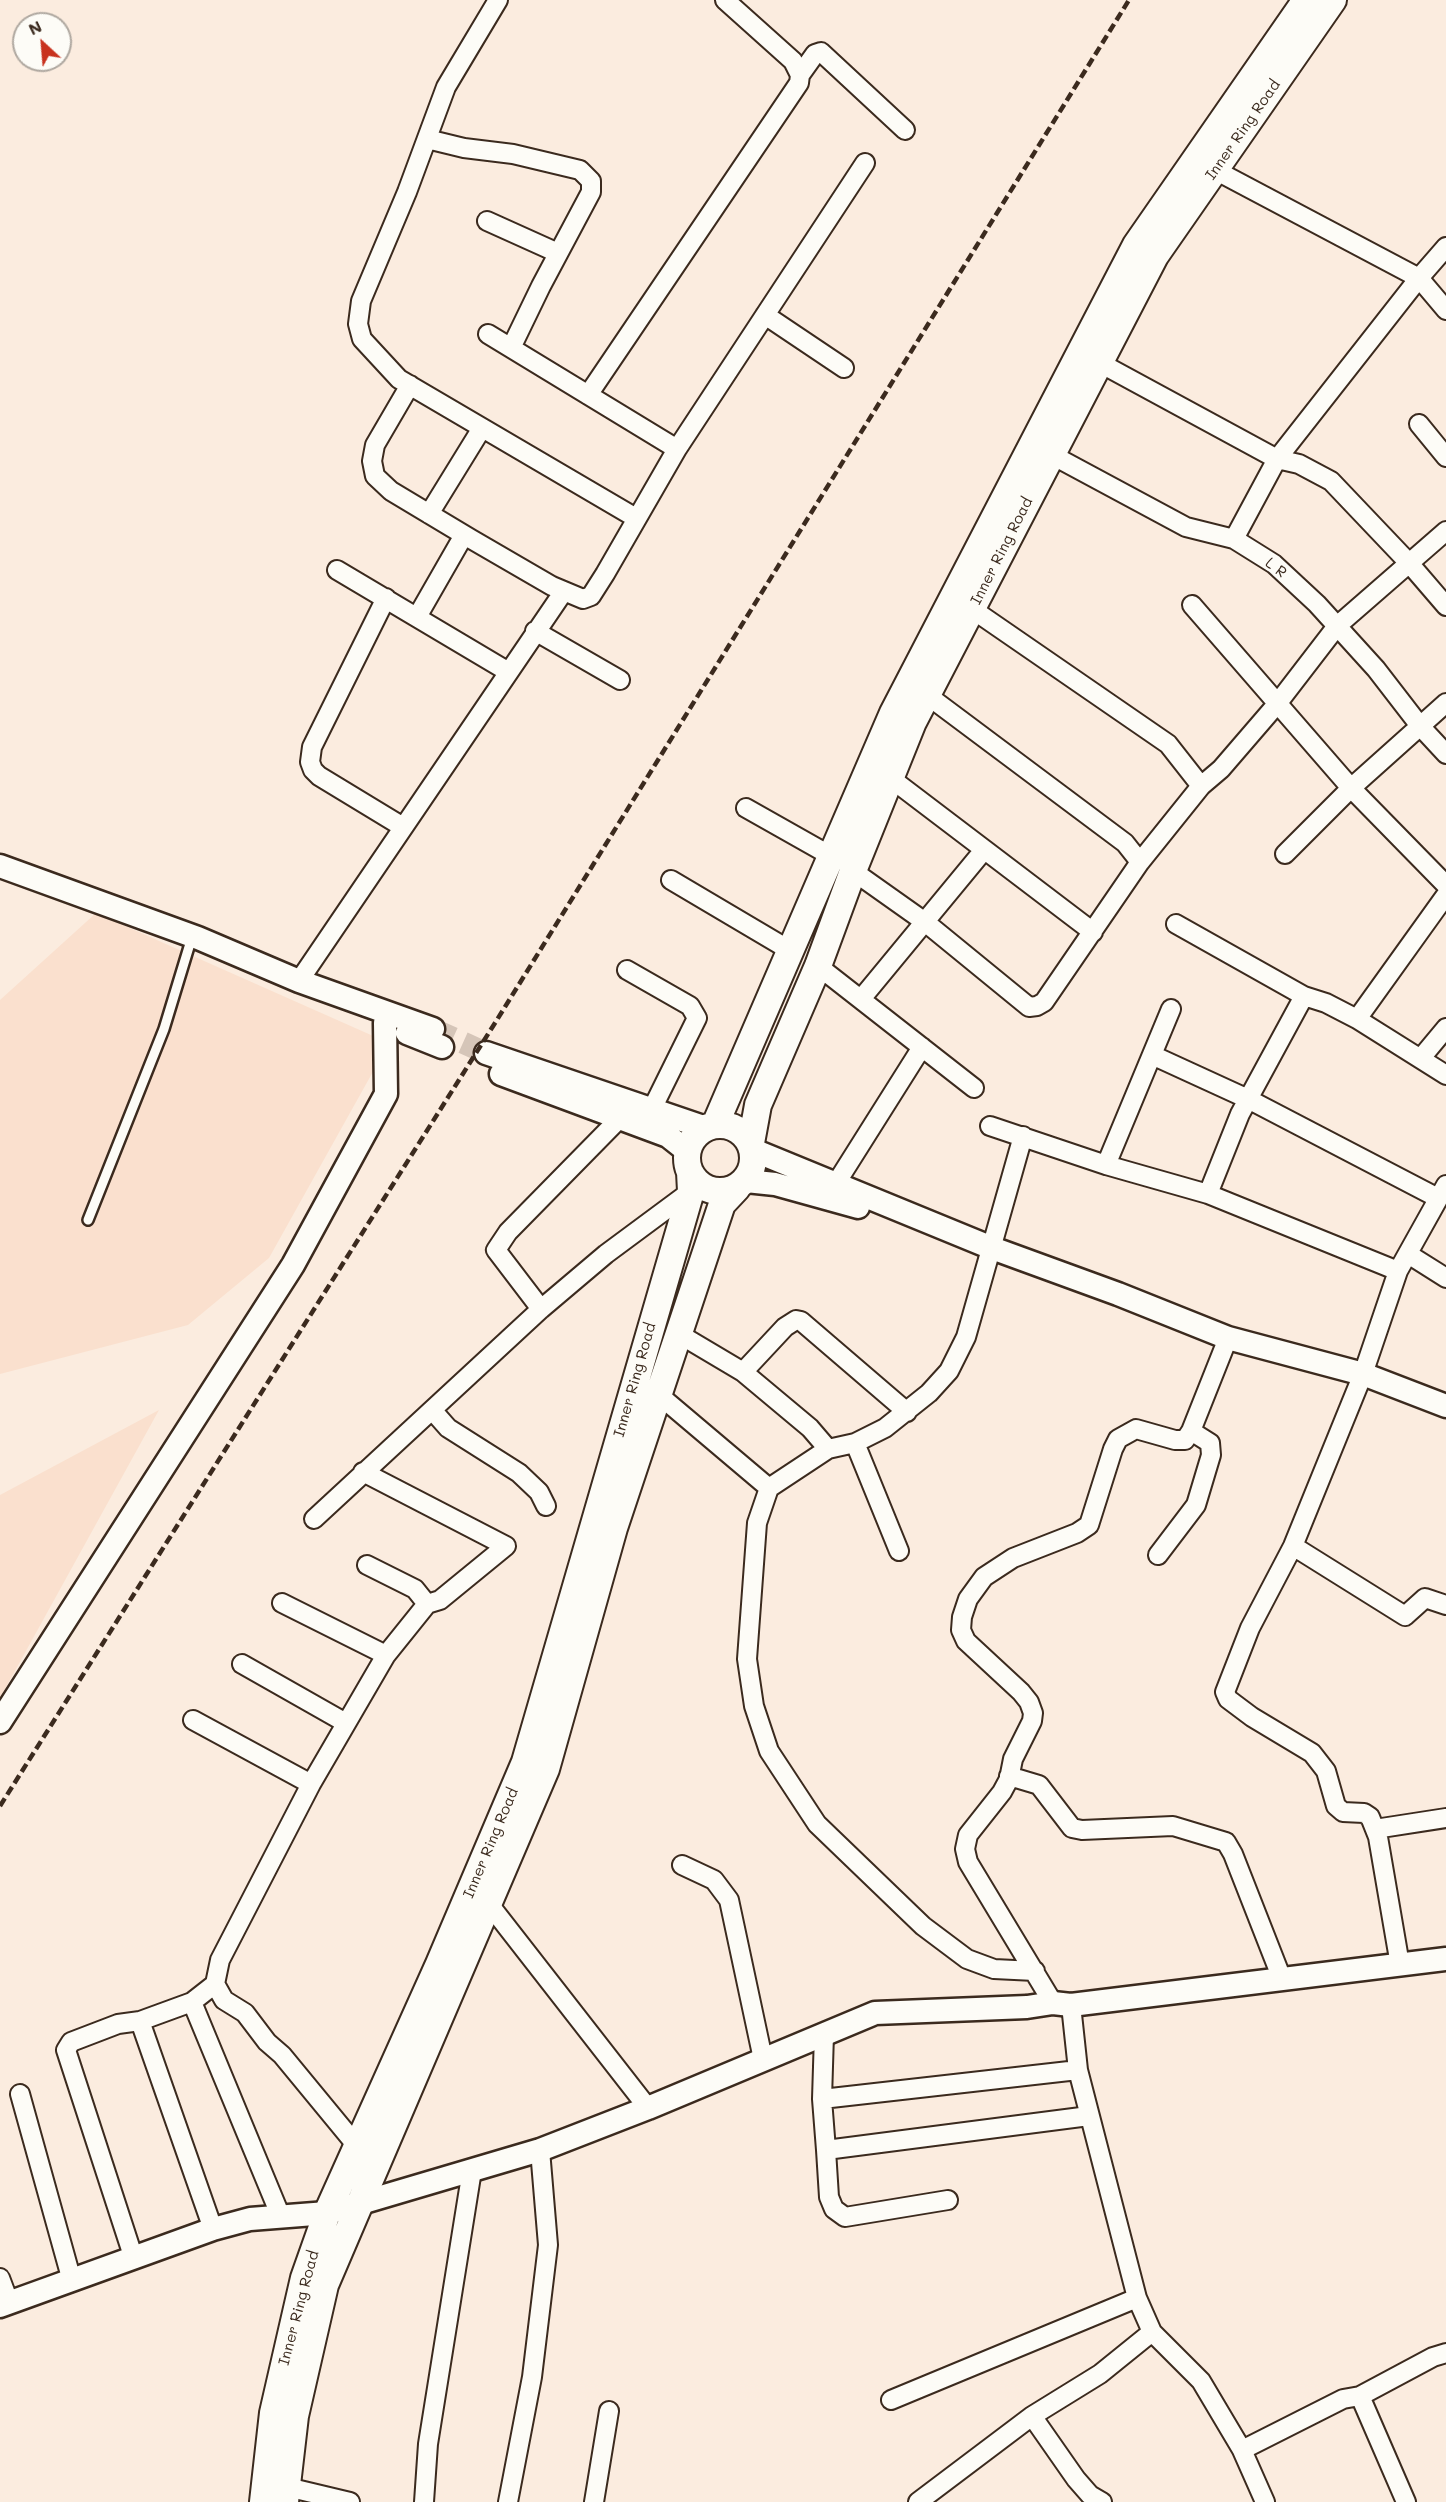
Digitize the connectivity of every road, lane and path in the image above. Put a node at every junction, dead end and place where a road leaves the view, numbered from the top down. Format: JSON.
{"nodes":[{"id":1,"x":498,"y":0,"type":"edge"},
{"id":2,"x":725,"y":0,"type":"edge"},
{"id":3,"x":1306,"y":0,"type":"edge"},
{"id":4,"x":1333,"y":0,"type":"edge"},
{"id":5,"x":800,"y":75,"type":"junction"},
{"id":6,"x":905,"y":130,"type":"dead end"},
{"id":7,"x":427,"y":139,"type":"junction"},
{"id":8,"x":865,"y":163,"type":"dead end"},
{"id":9,"x":1215,"y":170,"type":"junction"},
{"id":10,"x":487,"y":220,"type":"dead end"},
{"id":11,"x":1446,"y":247,"type":"edge"},
{"id":12,"x":558,"y":253,"type":"junction"},
{"id":13,"x":1419,"y":278,"type":"junction"},
{"id":14,"x":1446,"y":310,"type":"edge"},
{"id":15,"x":765,"y":315,"type":"junction"},
{"id":16,"x":488,"y":334,"type":"dead end"},
{"id":17,"x":511,"y":348,"type":"junction"},
{"id":18,"x":1100,"y":363,"type":"junction"},
{"id":19,"x":844,"y":368,"type":"dead end"},
{"id":20,"x":410,"y":385,"type":"junction"},
{"id":21,"x":588,"y":395,"type":"junction"},
{"id":22,"x":1419,"y":424,"type":"dead end"},
{"id":23,"x":482,"y":428,"type":"junction"},
{"id":24,"x":677,"y":449,"type":"junction"},
{"id":25,"x":1052,"y":455,"type":"junction"},
{"id":26,"x":1446,"y":457,"type":"edge"},
{"id":27,"x":1277,"y":459,"type":"junction"},
{"id":28,"x":429,"y":514,"type":"junction"},
{"id":29,"x":636,"y":518,"type":"junction"},
{"id":30,"x":1446,"y":531,"type":"edge"},
{"id":31,"x":464,"y":535,"type":"junction"},
{"id":32,"x":1234,"y":539,"type":"junction"},
{"id":33,"x":1409,"y":564,"type":"junction"},
{"id":34,"x":337,"y":570,"type":"dead end"},
{"id":35,"x":564,"y":591,"type":"junction"},
{"id":36,"x":386,"y":598,"type":"junction"},
{"id":37,"x":1192,"y":605,"type":"dead end"},
{"id":38,"x":1446,"y":606,"type":"edge"},
{"id":39,"x":972,"y":609,"type":"junction"},
{"id":40,"x":417,"y":617,"type":"junction"},
{"id":41,"x":1337,"y":626,"type":"junction"},
{"id":42,"x":536,"y":631,"type":"junction"},
{"id":43,"x":507,"y":671,"type":"junction"},
{"id":44,"x":620,"y":680,"type":"dead end"},
{"id":45,"x":927,"y":695,"type":"junction"},
{"id":46,"x":1446,"y":703,"type":"edge"},
{"id":47,"x":1277,"y":704,"type":"junction"},
{"id":48,"x":1420,"y":726,"type":"junction"},
{"id":49,"x":1446,"y":754,"type":"edge"},
{"id":50,"x":889,"y":777,"type":"junction"},
{"id":51,"x":1201,"y":786,"type":"junction"},
{"id":52,"x":1351,"y":789,"type":"junction"},
{"id":53,"x":746,"y":808,"type":"dead end"},
{"id":54,"x":403,"y":827,"type":"junction"},
{"id":55,"x":984,"y":850,"type":"junction"},
{"id":56,"x":1285,"y":854,"type":"dead end"},
{"id":57,"x":831,"y":855,"type":"junction"},
{"id":58,"x":1140,"y":862,"type":"junction"},
{"id":59,"x":0,"y":866,"type":"edge"},
{"id":60,"x":853,"y":871,"type":"junction"},
{"id":61,"x":671,"y":880,"type":"dead end"},
{"id":62,"x":1446,"y":885,"type":"edge"},
{"id":63,"x":1446,"y":895,"type":"edge"},
{"id":64,"x":925,"y":922,"type":"junction"},
{"id":65,"x":1176,"y":924,"type":"dead end"},
{"id":66,"x":1093,"y":932,"type":"junction"},
{"id":67,"x":195,"y":938,"type":"junction"},
{"id":68,"x":790,"y":951,"type":"junction"},
{"id":69,"x":818,"y":966,"type":"junction"},
{"id":70,"x":627,"y":970,"type":"dead end"},
{"id":71,"x":298,"y":981,"type":"junction"},
{"id":72,"x":1304,"y":996,"type":"junction"},
{"id":73,"x":861,"y":999,"type":"junction"},
{"id":74,"x":1171,"y":1009,"type":"dead end"},
{"id":75,"x":1357,"y":1019,"type":"junction"},
{"id":76,"x":385,"y":1023,"type":"junction"},
{"id":77,"x":1446,"y":1028,"type":"edge"},
{"id":78,"x":922,"y":1047,"type":"junction"},
{"id":79,"x":1152,"y":1055,"type":"junction"},
{"id":80,"x":1421,"y":1059,"type":"junction"},
{"id":81,"x":1446,"y":1075,"type":"edge"},
{"id":82,"x":974,"y":1088,"type":"dead end"},
{"id":83,"x":1248,"y":1099,"type":"junction"},
{"id":84,"x":652,"y":1109,"type":"junction"},
{"id":85,"x":621,"y":1117,"type":"junction"},
{"id":86,"x":711,"y":1126,"type":"junction"},
{"id":87,"x":990,"y":1126,"type":"dead end"},
{"id":88,"x":1023,"y":1136,"type":"junction"},
{"id":89,"x":752,"y":1146,"type":"junction"},
{"id":90,"x":1106,"y":1165,"type":"junction"},
{"id":91,"x":689,"y":1172,"type":"junction"},
{"id":92,"x":741,"y":1184,"type":"junction"},
{"id":93,"x":835,"y":1185,"type":"junction"},
{"id":94,"x":1442,"y":1192,"type":"edge"},
{"id":95,"x":1208,"y":1194,"type":"junction"},
{"id":96,"x":88,"y":1220,"type":"dead end"},
{"id":97,"x":983,"y":1245,"type":"junction"},
{"id":98,"x":1407,"y":1254,"type":"junction"},
{"id":99,"x":1398,"y":1271,"type":"junction"},
{"id":100,"x":1446,"y":1278,"type":"edge"},
{"id":101,"x":541,"y":1310,"type":"junction"},
{"id":102,"x":679,"y":1334,"type":"junction"},
{"id":103,"x":1228,"y":1338,"type":"junction"},
{"id":104,"x":743,"y":1372,"type":"junction"},
{"id":105,"x":1363,"y":1374,"type":"junction"},
{"id":106,"x":659,"y":1395,"type":"junction"},
{"id":107,"x":1446,"y":1406,"type":"edge"},
{"id":108,"x":433,"y":1411,"type":"junction"},
{"id":109,"x":907,"y":1412,"type":"junction"},
{"id":110,"x":1191,"y":1431,"type":"junction"},
{"id":111,"x":855,"y":1443,"type":"junction"},
{"id":112,"x":828,"y":1449,"type":"junction"},
{"id":113,"x":363,"y":1472,"type":"junction"},
{"id":114,"x":769,"y":1488,"type":"junction"},
{"id":115,"x":546,"y":1506,"type":"dead end"},
{"id":116,"x":314,"y":1519,"type":"dead end"},
{"id":117,"x":1293,"y":1546,"type":"junction"},
{"id":118,"x":899,"y":1551,"type":"dead end"},
{"id":119,"x":1158,"y":1555,"type":"dead end"},
{"id":120,"x":367,"y":1565,"type":"dead end"},
{"id":121,"x":282,"y":1603,"type":"dead end"},
{"id":122,"x":427,"y":1604,"type":"junction"},
{"id":123,"x":1446,"y":1605,"type":"edge"},
{"id":124,"x":386,"y":1655,"type":"junction"},
{"id":125,"x":242,"y":1664,"type":"dead end"},
{"id":126,"x":193,"y":1720,"type":"dead end"},
{"id":127,"x":0,"y":1722,"type":"edge"},
{"id":128,"x":346,"y":1723,"type":"junction"},
{"id":129,"x":1009,"y":1776,"type":"junction"},
{"id":130,"x":311,"y":1784,"type":"junction"},
{"id":131,"x":1446,"y":1818,"type":"edge"},
{"id":132,"x":1375,"y":1829,"type":"junction"},
{"id":133,"x":682,"y":1865,"type":"dead end"},
{"id":134,"x":489,"y":1904,"type":"junction"},
{"id":135,"x":1446,"y":1959,"type":"edge"},
{"id":136,"x":1400,"y":1965,"type":"junction"},
{"id":137,"x":1035,"y":1971,"type":"junction"},
{"id":138,"x":1282,"y":1979,"type":"junction"},
{"id":139,"x":215,"y":1984,"type":"junction"},
{"id":140,"x":192,"y":2002,"type":"junction"},
{"id":141,"x":1062,"y":2004,"type":"junction"},
{"id":142,"x":140,"y":2020,"type":"junction"},
{"id":143,"x":824,"y":2034,"type":"junction"},
{"id":144,"x":763,"y":2059,"type":"junction"},
{"id":145,"x":1078,"y":2070,"type":"junction"},
{"id":146,"x":20,"y":2094,"type":"dead end"},
{"id":147,"x":822,"y":2099,"type":"junction"},
{"id":148,"x":648,"y":2108,"type":"junction"},
{"id":149,"x":1089,"y":2116,"type":"junction"},
{"id":150,"x":357,"y":2146,"type":"junction"},
{"id":151,"x":540,"y":2150,"type":"junction"},
{"id":152,"x":826,"y":2150,"type":"junction"},
{"id":153,"x":472,"y":2170,"type":"junction"},
{"id":154,"x":948,"y":2200,"type":"dead end"},
{"id":155,"x":361,"y":2204,"type":"junction"},
{"id":156,"x":327,"y":2213,"type":"junction"},
{"id":157,"x":281,"y":2217,"type":"junction"},
{"id":158,"x":213,"y":2229,"type":"junction"},
{"id":159,"x":134,"y":2259,"type":"junction"},
{"id":160,"x":0,"y":2278,"type":"edge"},
{"id":161,"x":72,"y":2281,"type":"junction"},
{"id":162,"x":1137,"y":2298,"type":"junction"},
{"id":163,"x":5,"y":2304,"type":"edge"},
{"id":164,"x":1152,"y":2332,"type":"junction"},
{"id":165,"x":1446,"y":2353,"type":"edge"},
{"id":166,"x":1360,"y":2396,"type":"junction"},
{"id":167,"x":891,"y":2400,"type":"dead end"},
{"id":168,"x":609,"y":2411,"type":"dead end"},
{"id":169,"x":1032,"y":2416,"type":"junction"},
{"id":170,"x":1242,"y":2450,"type":"junction"},
{"id":171,"x":286,"y":2495,"type":"edge"},
{"id":172,"x":263,"y":2502,"type":"edge"},
{"id":173,"x":350,"y":2502,"type":"edge"},
{"id":174,"x":424,"y":2502,"type":"edge"},
{"id":175,"x":508,"y":2502,"type":"edge"},
{"id":176,"x":594,"y":2502,"type":"edge"},
{"id":177,"x":918,"y":2502,"type":"edge"},
{"id":178,"x":1102,"y":2502,"type":"edge"},
{"id":179,"x":1265,"y":2502,"type":"edge"},
{"id":180,"x":1406,"y":2502,"type":"edge"}],
"edges":[{"from":1,"to":7,"type":"street"},
{"from":2,"to":5,"type":"street"},
{"from":3,"to":57,"type":"main road","name":"Inner Ring Road"},
{"from":4,"to":9,"type":"main road","name":"Inner Ring Road"},
{"from":5,"to":6,"type":"street"},
{"from":5,"to":21,"type":"street"},
{"from":7,"to":12,"type":"street"},
{"from":7,"to":20,"type":"street"},
{"from":8,"to":15,"type":"street"},
{"from":9,"to":13,"type":"street"},
{"from":9,"to":18,"type":"main road","name":"Inner Ring Road"},
{"from":10,"to":12,"type":"street"},
{"from":11,"to":13,"type":"street"},
{"from":12,"to":17,"type":"street"},
{"from":13,"to":14,"type":"street"},
{"from":13,"to":27,"type":"street"},
{"from":15,"to":19,"type":"street"},
{"from":15,"to":24,"type":"street"},
{"from":16,"to":17,"type":"street"},
{"from":17,"to":21,"type":"street"},
{"from":18,"to":25,"type":"main road","name":"Inner Ring Road"},
{"from":18,"to":27,"type":"street"},
{"from":20,"to":23,"type":"street"},
{"from":20,"to":28,"type":"street"},
{"from":21,"to":24,"type":"street"},
{"from":22,"to":26,"type":"street"},
{"from":23,"to":28,"type":"street"},
{"from":23,"to":29,"type":"street"},
{"from":24,"to":29,"type":"street"},
{"from":25,"to":32,"type":"street","name":"L R"},
{"from":25,"to":39,"type":"main road","name":"Inner Ring Road"},
{"from":27,"to":32,"type":"street"},
{"from":27,"to":33,"type":"street"},
{"from":28,"to":31,"type":"street"},
{"from":29,"to":35,"type":"street"},
{"from":30,"to":33,"type":"street"},
{"from":31,"to":35,"type":"street"},
{"from":31,"to":40,"type":"street"},
{"from":32,"to":41,"type":"street","name":"L R"},
{"from":33,"to":38,"type":"street"},
{"from":33,"to":41,"type":"street"},
{"from":34,"to":36,"type":"street"},
{"from":35,"to":42,"type":"street"},
{"from":36,"to":40,"type":"street"},
{"from":36,"to":54,"type":"street"},
{"from":37,"to":47,"type":"street"},
{"from":39,"to":45,"type":"main road","name":"Inner Ring Road"},
{"from":39,"to":51,"type":"street"},
{"from":40,"to":43,"type":"street"},
{"from":41,"to":47,"type":"street"},
{"from":41,"to":48,"type":"street","name":"L R"},
{"from":42,"to":43,"type":"street"},
{"from":42,"to":44,"type":"street"},
{"from":43,"to":54,"type":"street"},
{"from":45,"to":50,"type":"main road","name":"Inner Ring Road"},
{"from":45,"to":58,"type":"street"},
{"from":46,"to":48,"type":"street"},
{"from":47,"to":51,"type":"street"},
{"from":47,"to":52,"type":"street"},
{"from":48,"to":49,"type":"street","name":"L R"},
{"from":48,"to":52,"type":"street"},
{"from":50,"to":55,"type":"street"},
{"from":50,"to":60,"type":"main road","name":"Inner Ring Road"},
{"from":51,"to":58,"type":"street"},
{"from":52,"to":56,"type":"street"},
{"from":52,"to":62,"type":"street"},
{"from":53,"to":57,"type":"street"},
{"from":54,"to":71,"type":"street"},
{"from":55,"to":64,"type":"street"},
{"from":55,"to":66,"type":"street"},
{"from":57,"to":68,"type":"main road","name":"Inner Ring Road"},
{"from":58,"to":66,"type":"street"},
{"from":59,"to":67,"type":"street"},
{"from":60,"to":64,"type":"street"},
{"from":60,"to":69,"type":"main road","name":"Inner Ring Road"},
{"from":61,"to":68,"type":"street"},
{"from":63,"to":75,"type":"street"},
{"from":64,"to":66,"type":"street"},
{"from":64,"to":73,"type":"street"},
{"from":65,"to":72,"type":"street"},
{"from":67,"to":71,"type":"street"},
{"from":67,"to":76,"type":"street"},
{"from":67,"to":96,"type":"lane"},
{"from":68,"to":86,"type":"main road","name":"Inner Ring Road"},
{"from":69,"to":73,"type":"street"},
{"from":69,"to":89,"type":"main road","name":"Inner Ring Road"},
{"from":70,"to":84,"type":"street"},
{"from":71,"to":76,"type":"street"},
{"from":72,"to":75,"type":"street"},
{"from":72,"to":83,"type":"street"},
{"from":73,"to":78,"type":"street"},
{"from":74,"to":79,"type":"street"},
{"from":75,"to":80,"type":"street"},
{"from":76,"to":127,"type":"street"},
{"from":77,"to":80,"type":"street"},
{"from":78,"to":82,"type":"street"},
{"from":78,"to":93,"type":"street"},
{"from":79,"to":83,"type":"street"},
{"from":79,"to":90,"type":"street"},
{"from":80,"to":81,"type":"street"},
{"from":83,"to":94,"type":"street"},
{"from":83,"to":95,"type":"street"},
{"from":84,"to":85,"type":"street"},
{"from":84,"to":86,"type":"street"},
{"from":85,"to":91,"type":"street"},
{"from":85,"to":101,"type":"street"},
{"from":86,"to":89,"type":"main road"},
{"from":86,"to":91,"type":"main road"},
{"from":87,"to":88,"type":"street"},
{"from":88,"to":90,"type":"street"},
{"from":88,"to":97,"type":"street"},
{"from":89,"to":92,"type":"main road"},
{"from":89,"to":93,"type":"street"},
{"from":90,"to":95,"type":"street"},
{"from":91,"to":92,"type":"main road"},
{"from":91,"to":101,"type":"street"},
{"from":91,"to":150,"type":"main road","name":"Inner Ring Road"},
{"from":92,"to":97,"type":"street"},
{"from":92,"to":102,"type":"main road","name":"Inner Ring Road"},
{"from":93,"to":97,"type":"street"},
{"from":94,"to":98,"type":"street"},
{"from":95,"to":99,"type":"street"},
{"from":97,"to":103,"type":"street"},
{"from":97,"to":109,"type":"street"},
{"from":98,"to":99,"type":"street"},
{"from":98,"to":100,"type":"street"},
{"from":99,"to":105,"type":"street"},
{"from":101,"to":108,"type":"street"},
{"from":102,"to":104,"type":"street"},
{"from":102,"to":106,"type":"main road","name":"Inner Ring Road"},
{"from":103,"to":105,"type":"street"},
{"from":103,"to":110,"type":"street"},
{"from":104,"to":109,"type":"street"},
{"from":104,"to":112,"type":"street"},
{"from":105,"to":107,"type":"street"},
{"from":105,"to":117,"type":"street"},
{"from":106,"to":114,"type":"street"},
{"from":106,"to":134,"type":"main road","name":"Inner Ring Road"},
{"from":108,"to":113,"type":"street"},
{"from":108,"to":115,"type":"street"},
{"from":109,"to":111,"type":"street"},
{"from":110,"to":119,"type":"street"},
{"from":110,"to":129,"type":"street"},
{"from":111,"to":112,"type":"street"},
{"from":111,"to":118,"type":"street"},
{"from":112,"to":114,"type":"street"},
{"from":113,"to":116,"type":"street"},
{"from":113,"to":122,"type":"street"},
{"from":114,"to":137,"type":"street"},
{"from":117,"to":123,"type":"street"},
{"from":117,"to":132,"type":"street"},
{"from":120,"to":122,"type":"street"},
{"from":121,"to":124,"type":"street"},
{"from":122,"to":124,"type":"street"},
{"from":124,"to":128,"type":"street"},
{"from":125,"to":128,"type":"street"},
{"from":126,"to":130,"type":"street"},
{"from":128,"to":130,"type":"street"},
{"from":129,"to":137,"type":"street"},
{"from":129,"to":138,"type":"street"},
{"from":130,"to":139,"type":"street"},
{"from":131,"to":132,"type":"street"},
{"from":132,"to":136,"type":"street"},
{"from":133,"to":144,"type":"street"},
{"from":134,"to":148,"type":"street"},
{"from":134,"to":155,"type":"main road","name":"Inner Ring Road"},
{"from":135,"to":136,"type":"street"},
{"from":136,"to":138,"type":"street"},
{"from":137,"to":141,"type":"street"},
{"from":138,"to":141,"type":"street"},
{"from":139,"to":140,"type":"street"},
{"from":139,"to":150,"type":"street"},
{"from":140,"to":142,"type":"street"},
{"from":140,"to":157,"type":"street"},
{"from":141,"to":143,"type":"street"},
{"from":141,"to":145,"type":"street"},
{"from":142,"to":158,"type":"street"},
{"from":142,"to":159,"type":"street"},
{"from":143,"to":144,"type":"street"},
{"from":143,"to":147,"type":"street"},
{"from":144,"to":148,"type":"street"},
{"from":145,"to":147,"type":"street"},
{"from":145,"to":149,"type":"street"},
{"from":146,"to":161,"type":"street"},
{"from":147,"to":152,"type":"street"},
{"from":148,"to":151,"type":"street"},
{"from":149,"to":152,"type":"street"},
{"from":149,"to":162,"type":"street"},
{"from":150,"to":156,"type":"main road","name":"Inner Ring Road"},
{"from":151,"to":153,"type":"street"},
{"from":151,"to":175,"type":"street"},
{"from":152,"to":154,"type":"street"},
{"from":153,"to":155,"type":"street"},
{"from":153,"to":174,"type":"street"},
{"from":155,"to":156,"type":"street"},
{"from":155,"to":171,"type":"main road","name":"Inner Ring Road"},
{"from":156,"to":157,"type":"street"},
{"from":156,"to":172,"type":"main road","name":"Inner Ring Road"},
{"from":157,"to":158,"type":"street"},
{"from":158,"to":159,"type":"street"},
{"from":159,"to":161,"type":"street"},
{"from":160,"to":163,"type":"street"},
{"from":161,"to":163,"type":"street"},
{"from":162,"to":164,"type":"street"},
{"from":162,"to":167,"type":"street"},
{"from":164,"to":169,"type":"street"},
{"from":164,"to":170,"type":"street"},
{"from":165,"to":166,"type":"street"},
{"from":166,"to":170,"type":"street"},
{"from":166,"to":180,"type":"street"},
{"from":168,"to":176,"type":"street"},
{"from":169,"to":177,"type":"street"},
{"from":169,"to":178,"type":"street"},
{"from":170,"to":179,"type":"street"},
{"from":171,"to":173,"type":"street"}]}
